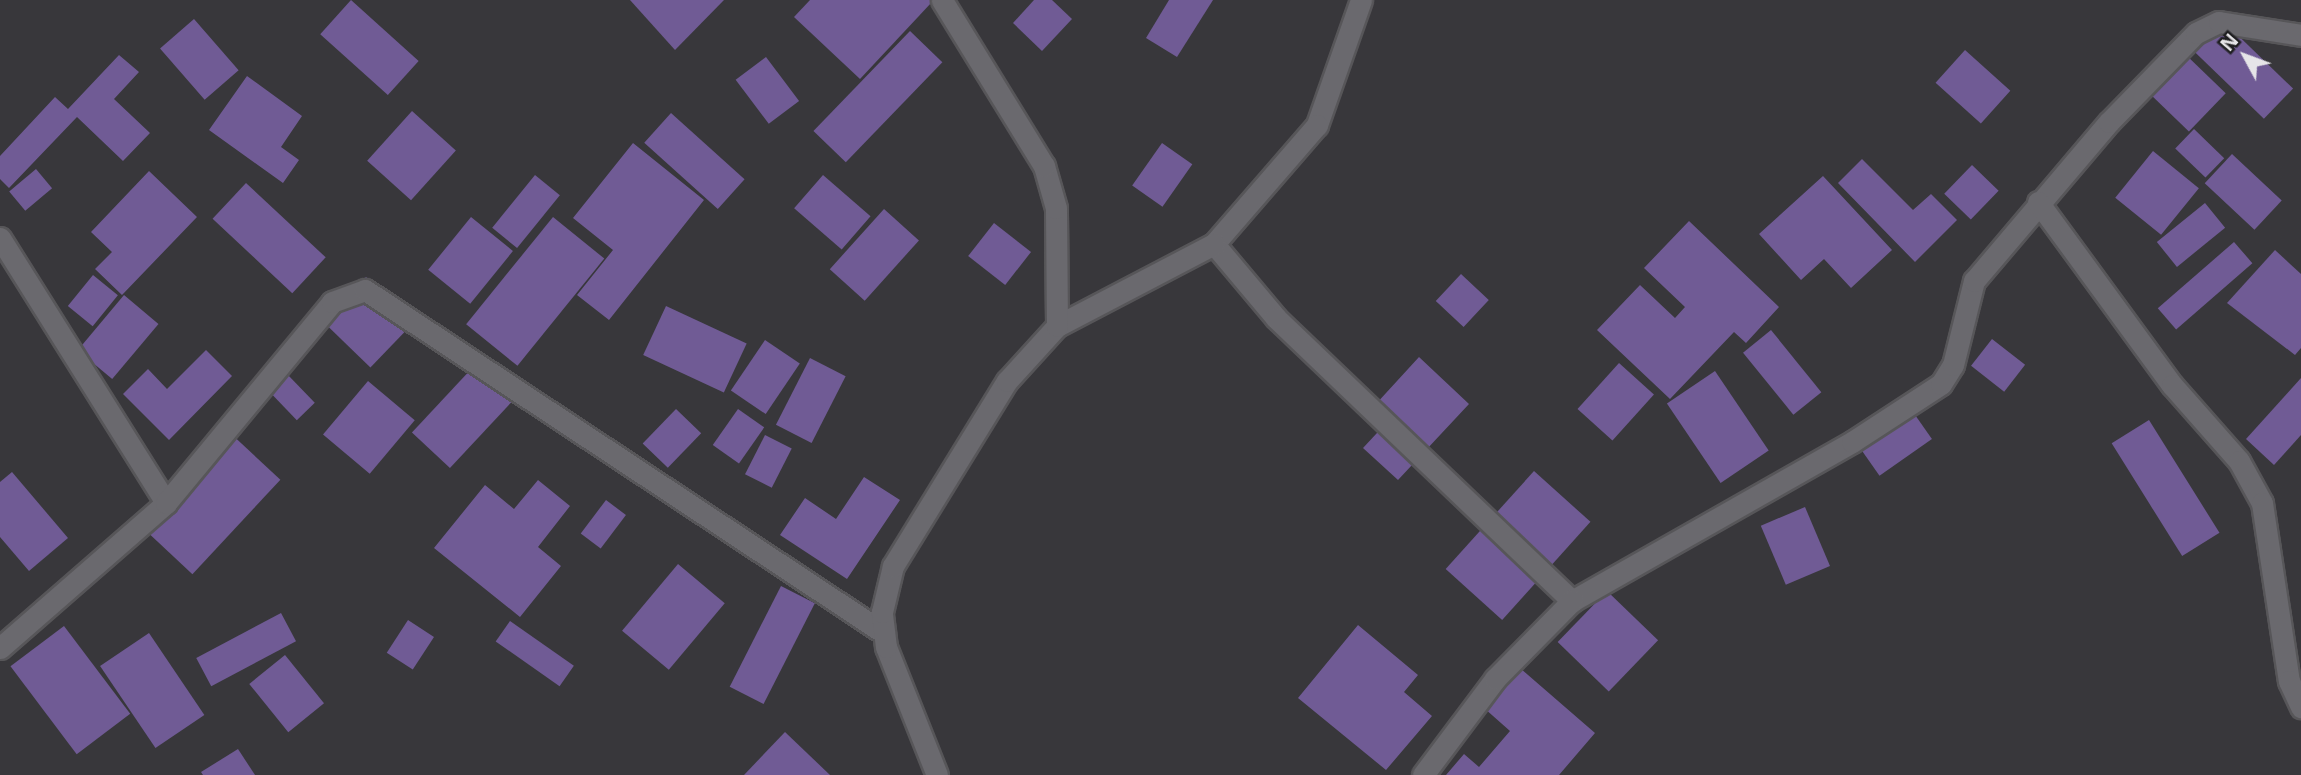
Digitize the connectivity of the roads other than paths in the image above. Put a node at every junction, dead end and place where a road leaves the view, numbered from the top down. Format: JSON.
{"nodes":[{"id":1,"x":942,"y":0,"type":"edge"},
{"id":2,"x":1361,"y":0,"type":"edge"},
{"id":3,"x":2301,"y":35,"type":"edge"},
{"id":4,"x":2038,"y":202,"type":"junction"},
{"id":5,"x":0,"y":238,"type":"edge"},
{"id":6,"x":1214,"y":244,"type":"junction"},
{"id":7,"x":1056,"y":326,"type":"junction"},
{"id":8,"x":166,"y":503,"type":"junction"},
{"id":9,"x":1572,"y":601,"type":"junction"},
{"id":10,"x":884,"y":633,"type":"junction"},
{"id":11,"x":0,"y":648,"type":"edge"},
{"id":12,"x":2301,"y":707,"type":"edge"},
{"id":13,"x":937,"y":775,"type":"edge"},
{"id":14,"x":1423,"y":775,"type":"edge"}],
"edges":[{"from":1,"to":7,"type":"street"},
{"from":2,"to":6,"type":"street"},
{"from":3,"to":4,"type":"street"},
{"from":4,"to":9,"type":"street"},
{"from":4,"to":12,"type":"street"},
{"from":5,"to":8,"type":"street"},
{"from":6,"to":7,"type":"street"},
{"from":6,"to":9,"type":"street"},
{"from":7,"to":10,"type":"street"},
{"from":8,"to":10,"type":"street"},
{"from":8,"to":11,"type":"street"},
{"from":9,"to":14,"type":"street"},
{"from":10,"to":13,"type":"street"}]}
